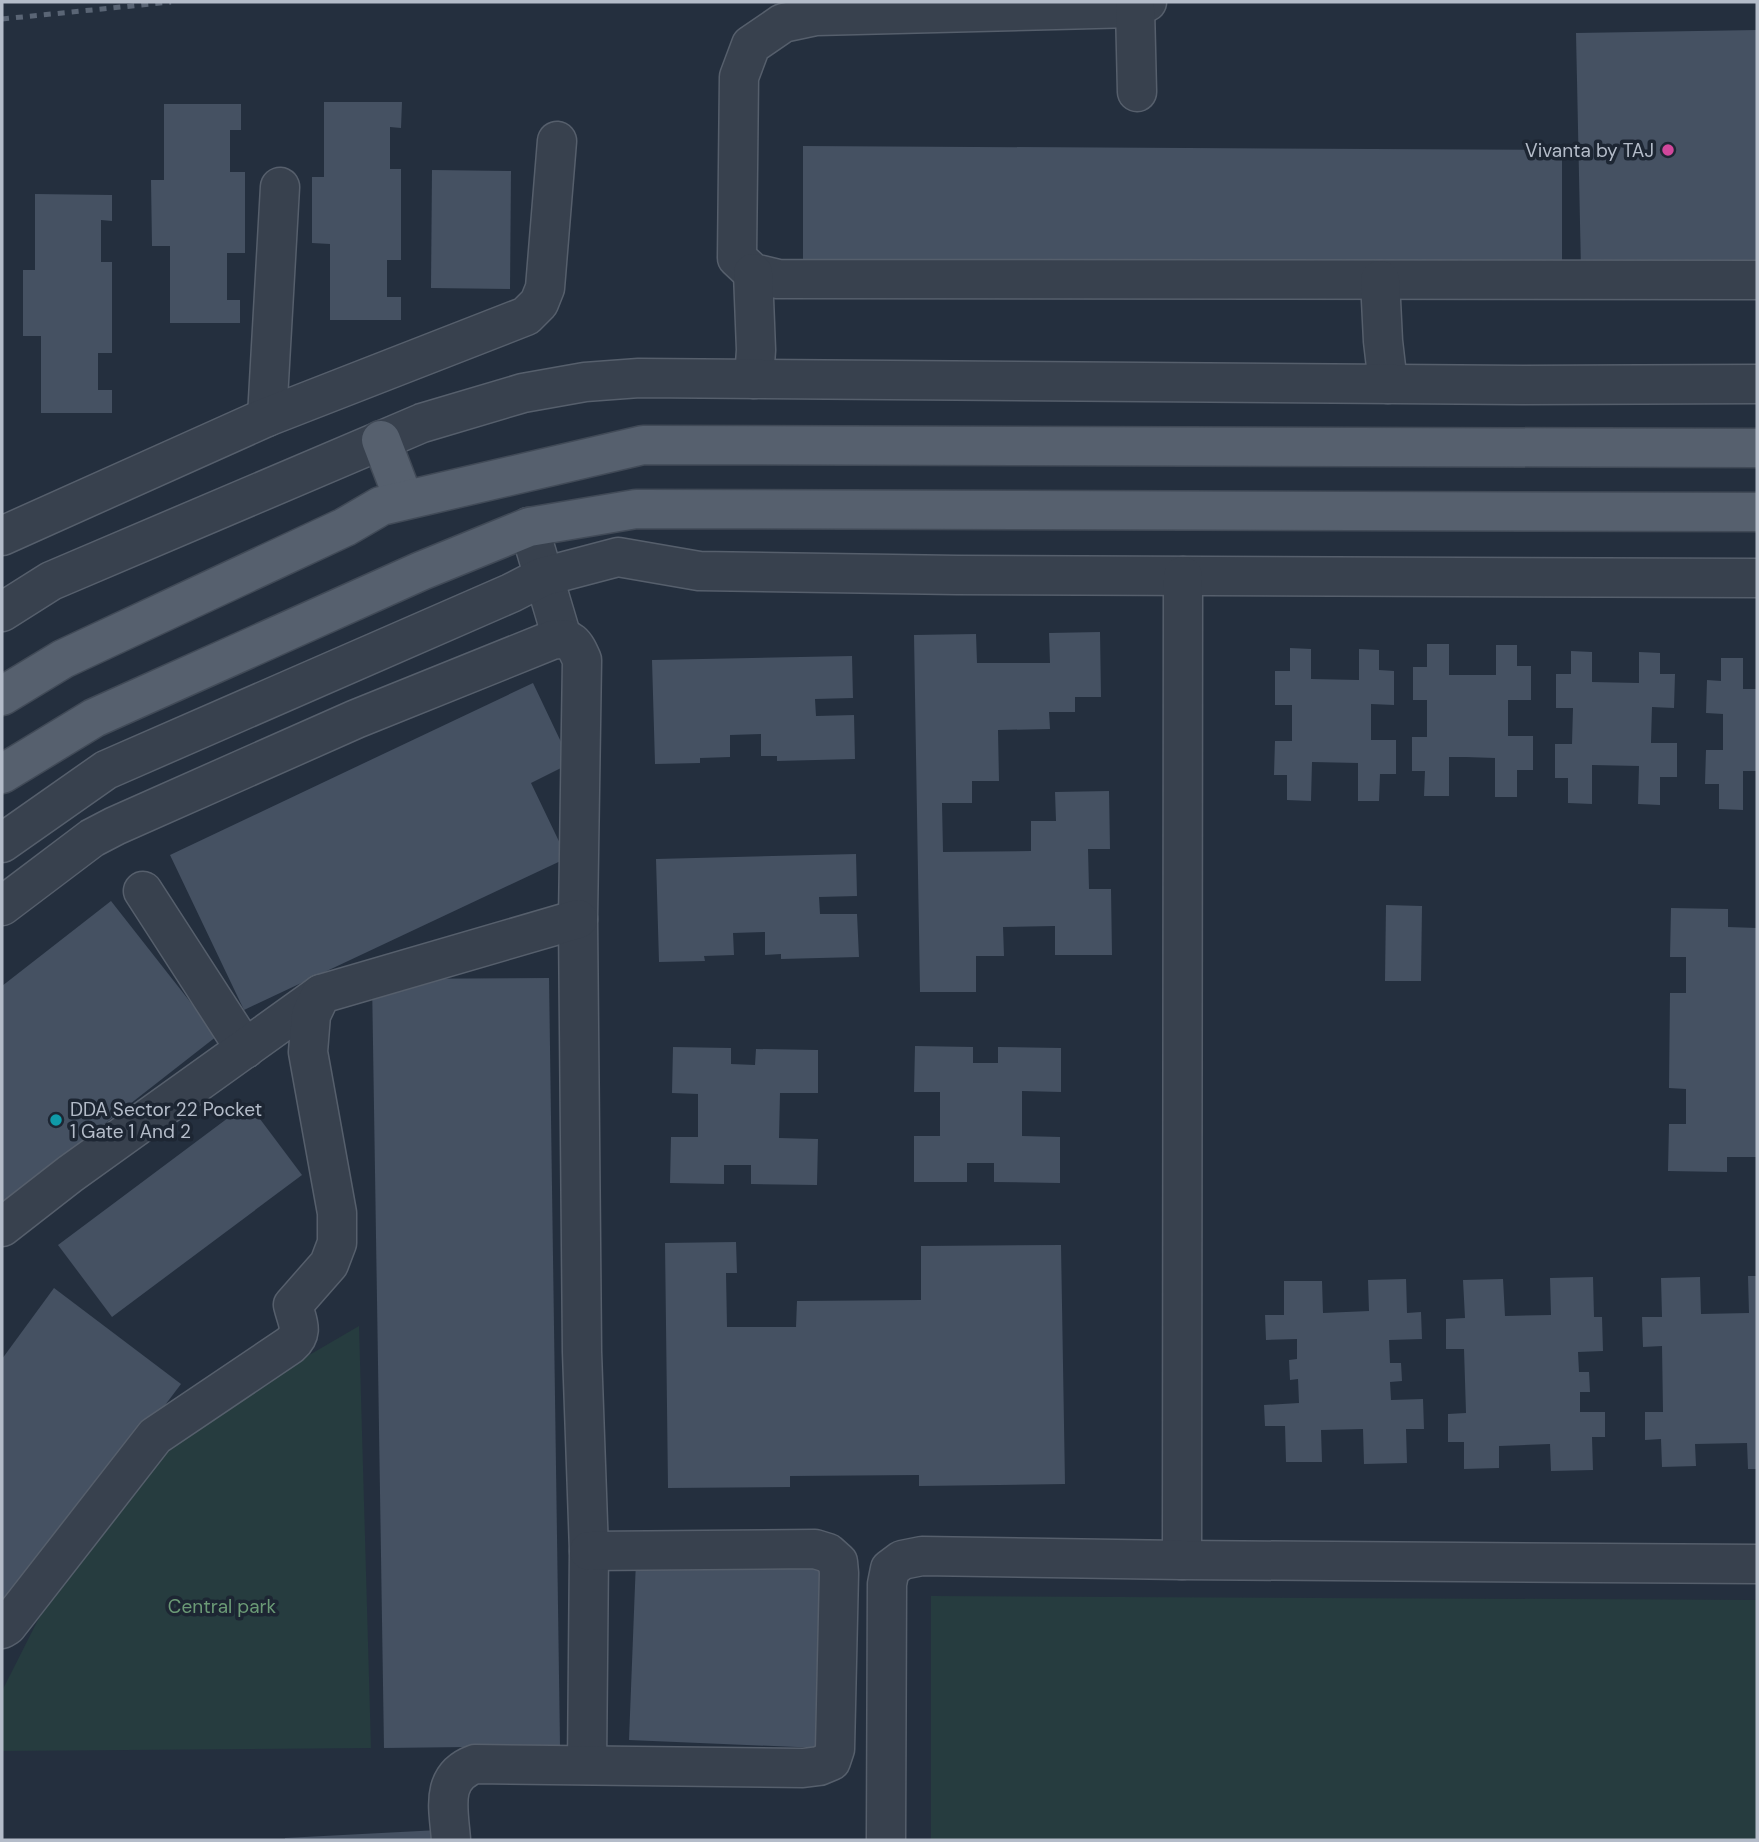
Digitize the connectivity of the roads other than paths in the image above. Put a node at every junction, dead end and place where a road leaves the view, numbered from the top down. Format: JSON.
{"nodes":[{"id":1,"x":1141,"y":5,"type":"edge"},
{"id":2,"x":1137,"y":92,"type":"dead end"},
{"id":3,"x":557,"y":141,"type":"dead end"},
{"id":4,"x":280,"y":187,"type":"dead end"},
{"id":5,"x":753,"y":273,"type":"junction"},
{"id":6,"x":1380,"y":280,"type":"junction"},
{"id":7,"x":1757,"y":280,"type":"edge"},
{"id":8,"x":754,"y":379,"type":"junction"},
{"id":9,"x":1388,"y":384,"type":"junction"},
{"id":10,"x":1757,"y":384,"type":"edge"},
{"id":11,"x":267,"y":417,"type":"junction"},
{"id":12,"x":381,"y":440,"type":"junction"},
{"id":13,"x":1757,"y":448,"type":"edge"},
{"id":14,"x":404,"y":500,"type":"junction"},
{"id":15,"x":1757,"y":512,"type":"edge"},
{"id":16,"x":529,"y":527,"type":"junction"},
{"id":17,"x":2,"y":536,"type":"edge"},
{"id":18,"x":1183,"y":576,"type":"junction"},
{"id":19,"x":542,"y":577,"type":"junction"},
{"id":20,"x":1757,"y":578,"type":"edge"},
{"id":21,"x":2,"y":612,"type":"edge"},
{"id":22,"x":562,"y":638,"type":"junction"},
{"id":23,"x":2,"y":696,"type":"edge"},
{"id":24,"x":2,"y":774,"type":"edge"},
{"id":25,"x":2,"y":843,"type":"edge"},
{"id":26,"x":143,"y":891,"type":"dead end"},
{"id":27,"x":2,"y":906,"type":"edge"},
{"id":28,"x":578,"y":919,"type":"junction"},
{"id":29,"x":321,"y":994,"type":"junction"},
{"id":30,"x":245,"y":1049,"type":"junction"},
{"id":31,"x":2,"y":1227,"type":"edge"},
{"id":32,"x":589,"y":1551,"type":"junction"},
{"id":33,"x":1182,"y":1560,"type":"junction"},
{"id":34,"x":1757,"y":1564,"type":"edge"},
{"id":35,"x":2,"y":1629,"type":"edge"},
{"id":36,"x":587,"y":1765,"type":"junction"},
{"id":37,"x":451,"y":1840,"type":"edge"},
{"id":38,"x":886,"y":1840,"type":"edge"}],
"edges":[{"from":1,"to":2,"type":"street"},
{"from":1,"to":5,"type":"street"},
{"from":3,"to":11,"type":"street"},
{"from":4,"to":11,"type":"street"},
{"from":5,"to":6,"type":"street"},
{"from":5,"to":8,"type":"street"},
{"from":6,"to":7,"type":"street"},
{"from":6,"to":9,"type":"street"},
{"from":8,"to":9,"type":"street"},
{"from":8,"to":12,"type":"street"},
{"from":9,"to":10,"type":"street"},
{"from":11,"to":17,"type":"street"},
{"from":12,"to":14,"type":"main road"},
{"from":12,"to":21,"type":"street"},
{"from":13,"to":14,"type":"main road"},
{"from":14,"to":23,"type":"main road"},
{"from":15,"to":16,"type":"main road"},
{"from":16,"to":19,"type":"street"},
{"from":16,"to":24,"type":"main road"},
{"from":18,"to":19,"type":"street"},
{"from":18,"to":20,"type":"street"},
{"from":18,"to":33,"type":"street"},
{"from":19,"to":22,"type":"street"},
{"from":19,"to":25,"type":"street"},
{"from":22,"to":27,"type":"street"},
{"from":22,"to":28,"type":"street"},
{"from":26,"to":30,"type":"street"},
{"from":28,"to":29,"type":"street"},
{"from":28,"to":32,"type":"street"},
{"from":29,"to":30,"type":"street"},
{"from":29,"to":35,"type":"street"},
{"from":30,"to":31,"type":"street"},
{"from":32,"to":36,"type":"street"},
{"from":32,"to":36,"type":"street"},
{"from":33,"to":34,"type":"street"},
{"from":33,"to":38,"type":"street"},
{"from":36,"to":37,"type":"street"}]}
